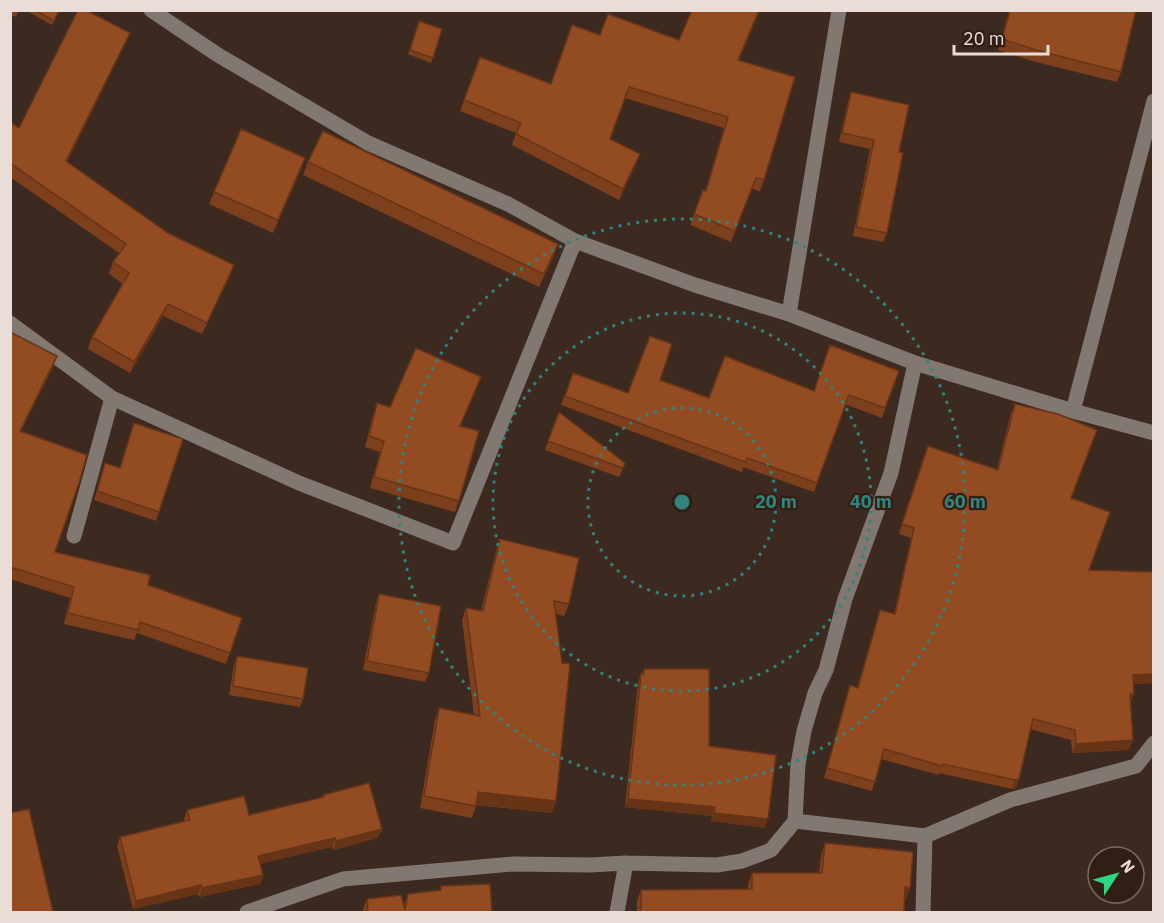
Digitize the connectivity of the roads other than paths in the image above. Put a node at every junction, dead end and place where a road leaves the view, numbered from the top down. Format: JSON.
{"nodes":[{"id":1,"x":151,"y":10,"type":"edge"},
{"id":2,"x":838,"y":10,"type":"edge"},
{"id":3,"x":1154,"y":101,"type":"edge"},
{"id":4,"x":575,"y":241,"type":"junction"},
{"id":5,"x":789,"y":314,"type":"junction"},
{"id":6,"x":10,"y":323,"type":"edge"},
{"id":7,"x":915,"y":363,"type":"junction"},
{"id":8,"x":112,"y":398,"type":"junction"},
{"id":9,"x":1073,"y":411,"type":"junction"},
{"id":10,"x":1154,"y":433,"type":"edge"},
{"id":11,"x":74,"y":536,"type":"dead end"},
{"id":12,"x":1154,"y":743,"type":"edge"},
{"id":13,"x":795,"y":821,"type":"junction"},
{"id":14,"x":925,"y":836,"type":"junction"},
{"id":15,"x":626,"y":863,"type":"junction"},
{"id":16,"x":247,"y":912,"type":"edge"},
{"id":17,"x":617,"y":912,"type":"edge"},
{"id":18,"x":923,"y":912,"type":"edge"}],
"edges":[{"from":1,"to":4,"type":"street"},
{"from":2,"to":5,"type":"street"},
{"from":3,"to":9,"type":"street"},
{"from":4,"to":5,"type":"street"},
{"from":4,"to":8,"type":"street"},
{"from":5,"to":7,"type":"street"},
{"from":6,"to":8,"type":"street"},
{"from":7,"to":9,"type":"street"},
{"from":7,"to":13,"type":"street"},
{"from":8,"to":11,"type":"street"},
{"from":9,"to":10,"type":"street"},
{"from":12,"to":14,"type":"street"},
{"from":13,"to":14,"type":"street"},
{"from":13,"to":15,"type":"street"},
{"from":14,"to":18,"type":"street"},
{"from":15,"to":16,"type":"street"},
{"from":15,"to":17,"type":"street"}]}
